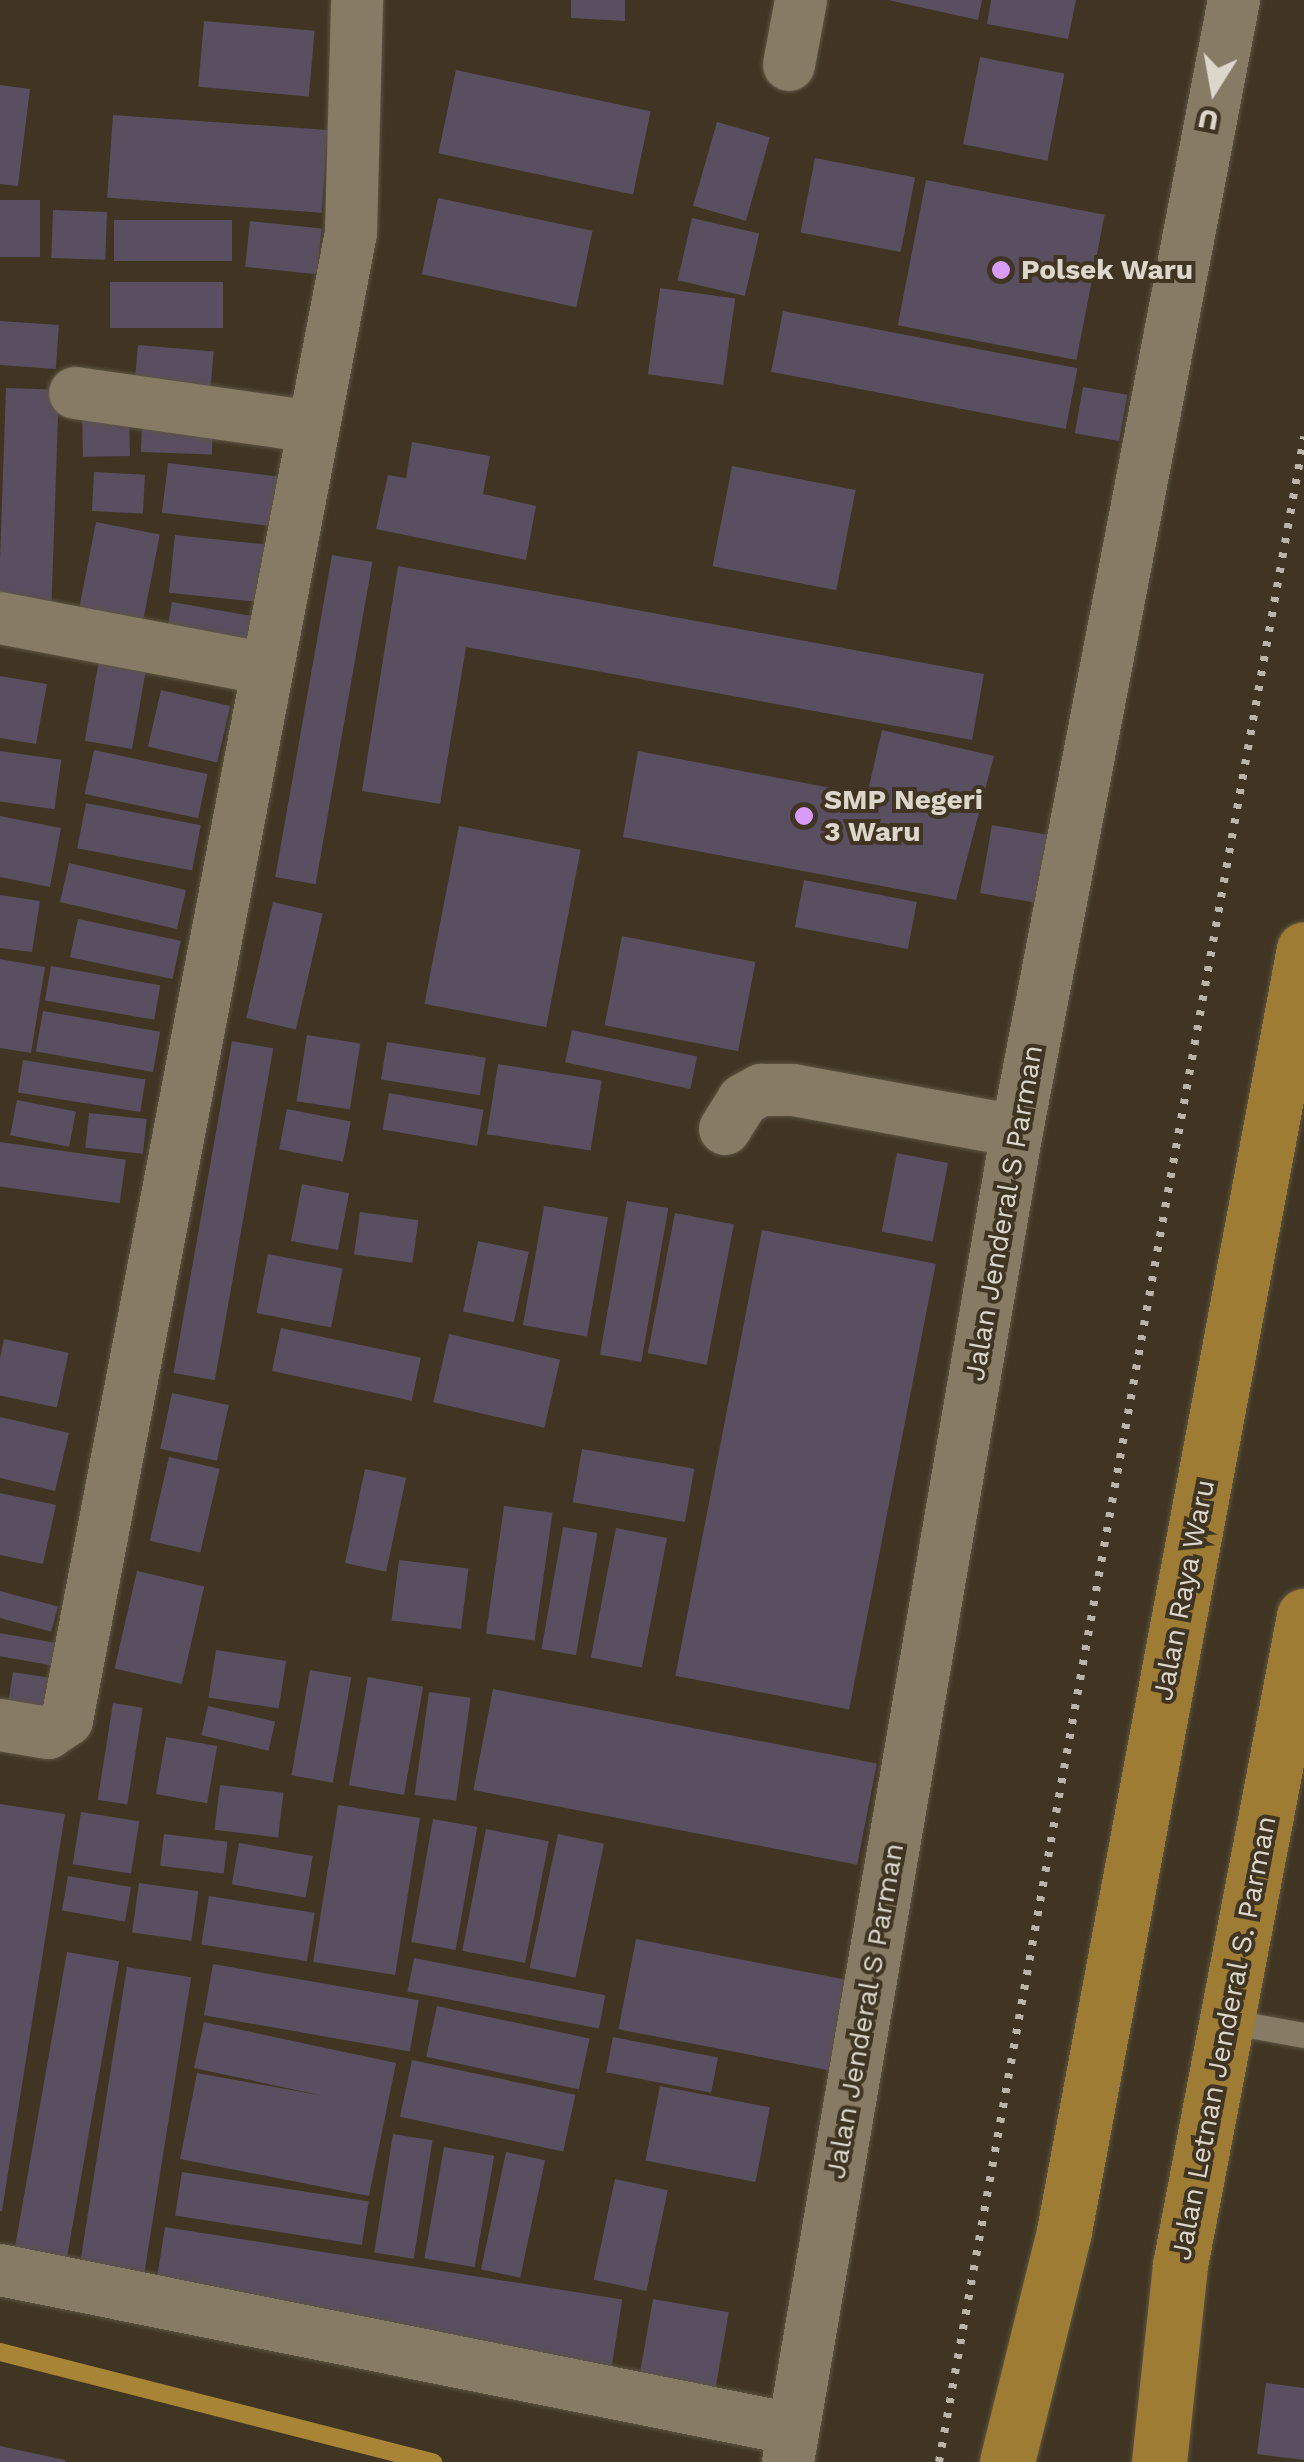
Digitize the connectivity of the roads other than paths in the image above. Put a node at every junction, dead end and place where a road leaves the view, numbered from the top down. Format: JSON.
{"nodes":[{"id":1,"x":357,"y":0,"type":"edge"},
{"id":2,"x":802,"y":0,"type":"edge"},
{"id":3,"x":1234,"y":0,"type":"edge"},
{"id":4,"x":789,"y":65,"type":"dead end"},
{"id":5,"x":75,"y":394,"type":"dead end"},
{"id":6,"x":313,"y":428,"type":"junction"},
{"id":7,"x":0,"y":618,"type":"edge"},
{"id":8,"x":267,"y":668,"type":"junction"},
{"id":9,"x":1304,"y":949,"type":"edge"},
{"id":10,"x":725,"y":1129,"type":"dead end"},
{"id":11,"x":1017,"y":1131,"type":"junction"},
{"id":12,"x":1304,"y":1616,"type":"edge"},
{"id":13,"x":0,"y":1725,"type":"edge"},
{"id":14,"x":1226,"y":2020,"type":"junction"},
{"id":15,"x":1304,"y":2035,"type":"edge"},
{"id":16,"x":1064,"y":2231,"type":"junction"},
{"id":17,"x":1180,"y":2264,"type":"junction"},
{"id":18,"x":0,"y":2270,"type":"edge"},
{"id":19,"x":790,"y":2446,"type":"edge"},
{"id":20,"x":1007,"y":2462,"type":"edge"},
{"id":21,"x":1040,"y":2462,"type":"edge"},
{"id":22,"x":1123,"y":2462,"type":"edge"},
{"id":23,"x":1159,"y":2462,"type":"edge"}],
"edges":[{"from":1,"to":6,"type":"street"},
{"from":2,"to":4,"type":"street"},
{"from":3,"to":11,"type":"street","name":"Jalan Jenderal S Parman"},
{"from":5,"to":6,"type":"street"},
{"from":6,"to":8,"type":"street"},
{"from":7,"to":8,"type":"street"},
{"from":8,"to":13,"type":"street"},
{"from":9,"to":16,"type":"highway","name":"Jalan Raya Waru"},
{"from":10,"to":11,"type":"street"},
{"from":11,"to":19,"type":"street","name":"Jalan Jenderal S Parman"},
{"from":12,"to":14,"type":"highway","name":"Jalan Letnan Jenderal S. Parman"},
{"from":14,"to":15,"type":"lane"},
{"from":14,"to":17,"type":"highway","name":"Jalan Letnan Jenderal S. Parman"},
{"from":16,"to":20,"type":"highway"},
{"from":16,"to":21,"type":"highway"},
{"from":17,"to":22,"type":"highway"},
{"from":17,"to":23,"type":"highway","name":"Jalan Letnan Jenderal S. Parman"},
{"from":18,"to":19,"type":"street"}]}
